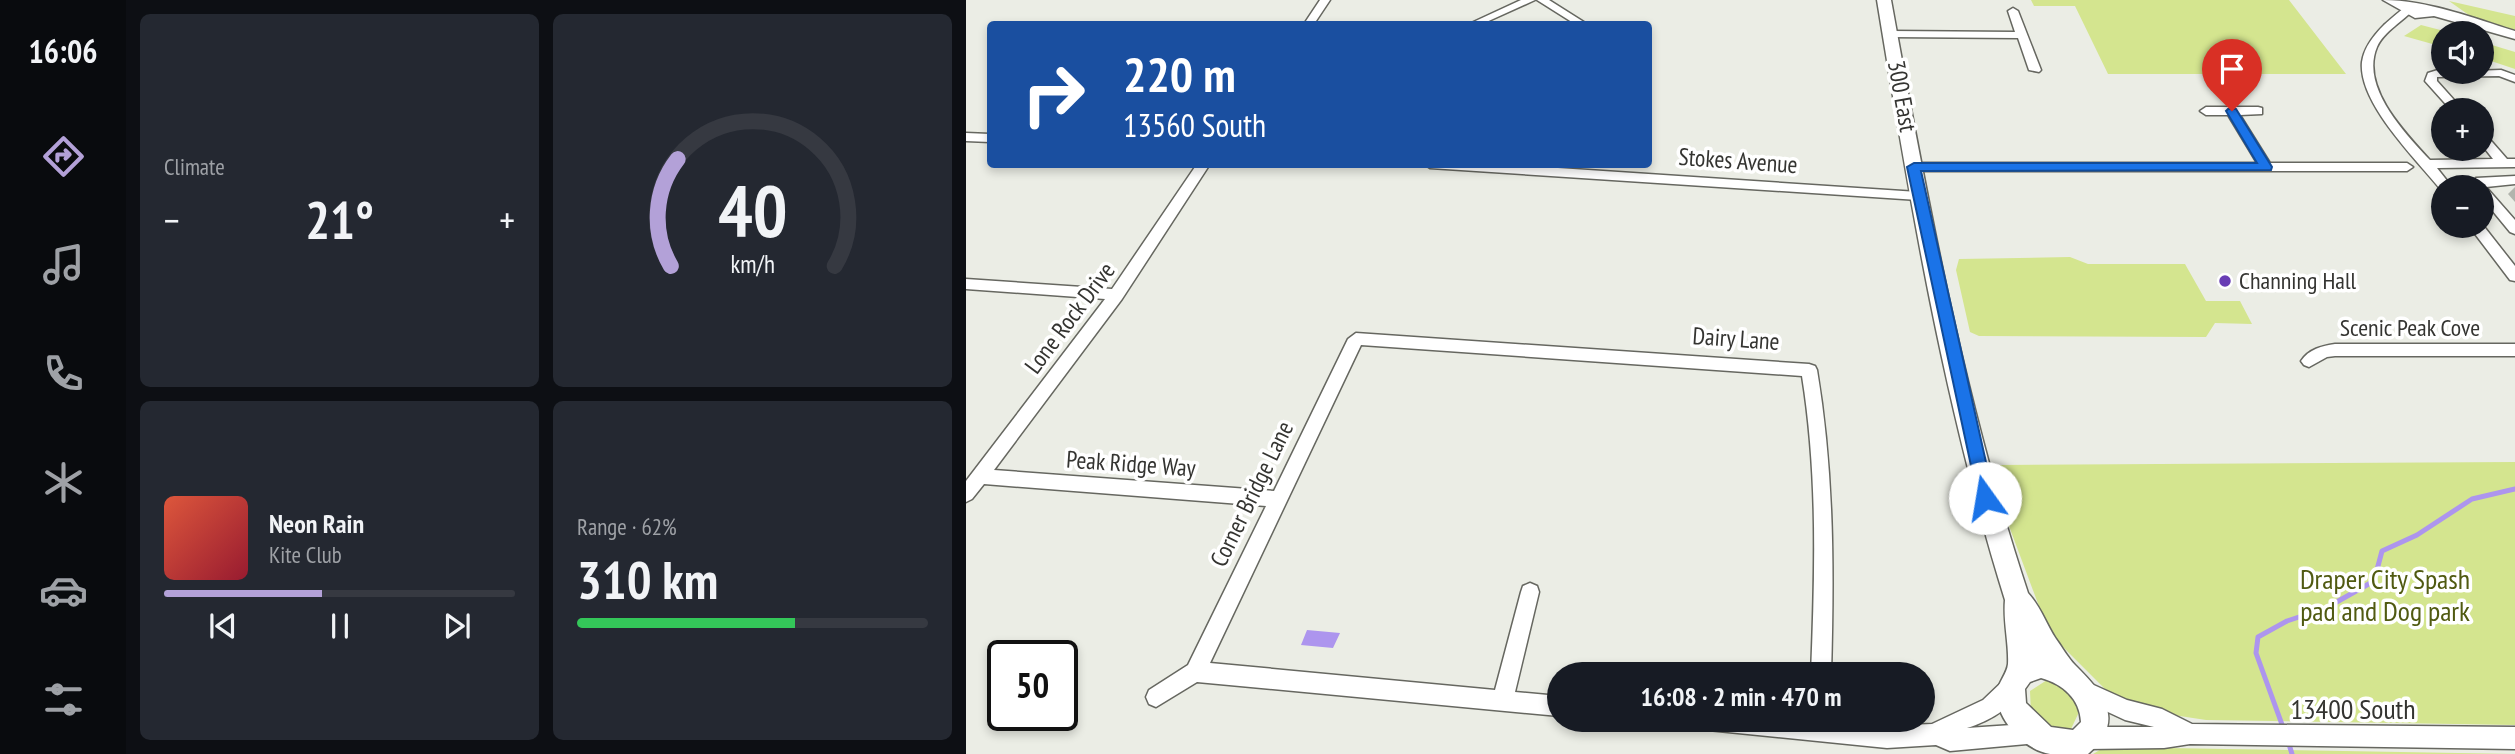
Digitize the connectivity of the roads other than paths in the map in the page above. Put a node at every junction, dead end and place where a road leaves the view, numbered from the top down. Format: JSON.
{"nodes":[{"id":1,"x":1325,"y":0,"type":"edge"},
{"id":2,"x":1530,"y":0,"type":"edge"},
{"id":3,"x":1542,"y":0,"type":"edge"},
{"id":4,"x":1884,"y":0,"type":"edge"},
{"id":5,"x":2389,"y":0,"type":"edge"},
{"id":6,"x":2410,"y":8,"type":"junction"},
{"id":7,"x":2013,"y":11,"type":"dead end"},
{"id":8,"x":1311,"y":21,"type":"edge"},
{"id":9,"x":1481,"y":21,"type":"edge"},
{"id":10,"x":1577,"y":21,"type":"edge"},
{"id":11,"x":2431,"y":22,"type":"edge"},
{"id":12,"x":1891,"y":34,"type":"junction"},
{"id":13,"x":2022,"y":35,"type":"junction"},
{"id":14,"x":2515,"y":35,"type":"edge"},
{"id":15,"x":2494,"y":40,"type":"edge"},
{"id":16,"x":2515,"y":46,"type":"edge"},
{"id":17,"x":2035,"y":70,"type":"dead end"},
{"id":18,"x":2515,"y":79,"type":"edge"},
{"id":19,"x":2447,"y":98,"type":"edge"},
{"id":20,"x":2206,"y":111,"type":"dead end"},
{"id":21,"x":2232,"y":111,"type":"junction"},
{"id":22,"x":2258,"y":111,"type":"dead end"},
{"id":23,"x":966,"y":137,"type":"edge"},
{"id":24,"x":987,"y":138,"type":"edge"},
{"id":25,"x":2494,"y":149,"type":"edge"},
{"id":26,"x":2509,"y":163,"type":"edge"},
{"id":27,"x":2427,"y":164,"type":"junction"},
{"id":28,"x":1914,"y":167,"type":"junction"},
{"id":29,"x":2266,"y":167,"type":"junction"},
{"id":30,"x":2407,"y":167,"type":"dead end"},
{"id":31,"x":1201,"y":168,"type":"edge"},
{"id":32,"x":1533,"y":168,"type":"edge"},
{"id":33,"x":1559,"y":169,"type":"edge"},
{"id":34,"x":2436,"y":175,"type":"edge"},
{"id":35,"x":2515,"y":180,"type":"edge"},
{"id":36,"x":2494,"y":181,"type":"edge"},
{"id":37,"x":1918,"y":196,"type":"junction"},
{"id":38,"x":2494,"y":204,"type":"edge"},
{"id":39,"x":2515,"y":229,"type":"edge"},
{"id":40,"x":2485,"y":238,"type":"edge"},
{"id":41,"x":2515,"y":276,"type":"edge"},
{"id":42,"x":966,"y":284,"type":"edge"},
{"id":43,"x":1117,"y":295,"type":"junction"},
{"id":44,"x":1356,"y":339,"type":"joint"},
{"id":45,"x":2515,"y":350,"type":"edge"},
{"id":46,"x":2309,"y":361,"type":"dead end"},
{"id":47,"x":979,"y":476,"type":"junction"},
{"id":48,"x":966,"y":494,"type":"edge"},
{"id":49,"x":1279,"y":499,"type":"junction"},
{"id":50,"x":1530,"y":592,"type":"dead end"},
{"id":51,"x":2018,"y":600,"type":"junction"},
{"id":52,"x":1821,"y":662,"type":"edge"},
{"id":53,"x":2063,"y":670,"type":"junction"},
{"id":54,"x":1195,"y":672,"type":"junction"},
{"id":55,"x":2017,"y":679,"type":"junction"},
{"id":56,"x":2087,"y":692,"type":"junction"},
{"id":57,"x":1156,"y":697,"type":"dead end"},
{"id":58,"x":1502,"y":701,"type":"junction"},
{"id":59,"x":1547,"y":705,"type":"edge"},
{"id":60,"x":1859,"y":732,"type":"edge"},
{"id":61,"x":1936,"y":734,"type":"junction"},
{"id":62,"x":2190,"y":734,"type":"junction"},
{"id":63,"x":2515,"y":738,"type":"edge"},
{"id":64,"x":2034,"y":743,"type":"edge"},
{"id":65,"x":2078,"y":746,"type":"edge"}],
"edges":[{"from":1,"to":8,"type":"street"},
{"from":2,"to":9,"type":"street"},
{"from":3,"to":10,"type":"street"},
{"from":4,"to":12,"type":"main road","name":"300 East"},
{"from":5,"to":6,"type":"main road"},
{"from":6,"to":11,"type":"main road"},
{"from":6,"to":14,"type":"main road"},
{"from":6,"to":27,"type":"street"},
{"from":7,"to":13,"type":"street"},
{"from":12,"to":13,"type":"street"},
{"from":12,"to":28,"type":"main road","name":"300 East"},
{"from":13,"to":17,"type":"street"},
{"from":15,"to":16,"type":"main road"},
{"from":18,"to":19,"type":"street"},
{"from":20,"to":21,"type":"street"},
{"from":21,"to":22,"type":"street"},
{"from":21,"to":29,"type":"street"},
{"from":23,"to":24,"type":"street"},
{"from":25,"to":26,"type":"street"},
{"from":26,"to":27,"type":"street"},
{"from":27,"to":34,"type":"street"},
{"from":28,"to":29,"type":"street"},
{"from":28,"to":37,"type":"main road","name":"300 East"},
{"from":29,"to":30,"type":"street"},
{"from":31,"to":43,"type":"street","name":"Lone Rock Drive"},
{"from":32,"to":33,"type":"street","name":"Stokes Avenue"},
{"from":33,"to":37,"type":"street","name":"Stokes Avenue"},
{"from":35,"to":36,"type":"street"},
{"from":37,"to":51,"type":"main road","name":"300 East"},
{"from":38,"to":39,"type":"street"},
{"from":40,"to":41,"type":"street"},
{"from":42,"to":43,"type":"street"},
{"from":43,"to":47,"type":"street","name":"Lone Rock Drive"},
{"from":44,"to":49,"type":"street","name":"Corner Bridge Lane"},
{"from":44,"to":52,"type":"street","name":"Dairy Lane"},
{"from":45,"to":46,"type":"street","name":"Scenic Peak Cove"},
{"from":47,"to":48,"type":"street","name":"Lone Rock Drive"},
{"from":47,"to":49,"type":"street","name":"Peak Ridge Way"},
{"from":49,"to":54,"type":"street","name":"Corner Bridge Lane"},
{"from":50,"to":58,"type":"street"},
{"from":51,"to":53,"type":"main road","name":"300 East"},
{"from":51,"to":55,"type":"main road","name":"300 East"},
{"from":53,"to":55,"type":"main road"},
{"from":53,"to":56,"type":"main road"},
{"from":54,"to":57,"type":"street"},
{"from":54,"to":58,"type":"street"},
{"from":55,"to":61,"type":"street"},
{"from":55,"to":64,"type":"main road"},
{"from":56,"to":62,"type":"street","name":"13400 South"},
{"from":56,"to":65,"type":"main road"},
{"from":58,"to":59,"type":"street"},
{"from":60,"to":61,"type":"street"},
{"from":61,"to":64,"type":"street"},
{"from":62,"to":63,"type":"street","name":"13400 South"},
{"from":62,"to":65,"type":"street","name":"13400 South"},
{"from":64,"to":65,"type":"main road"}]}
